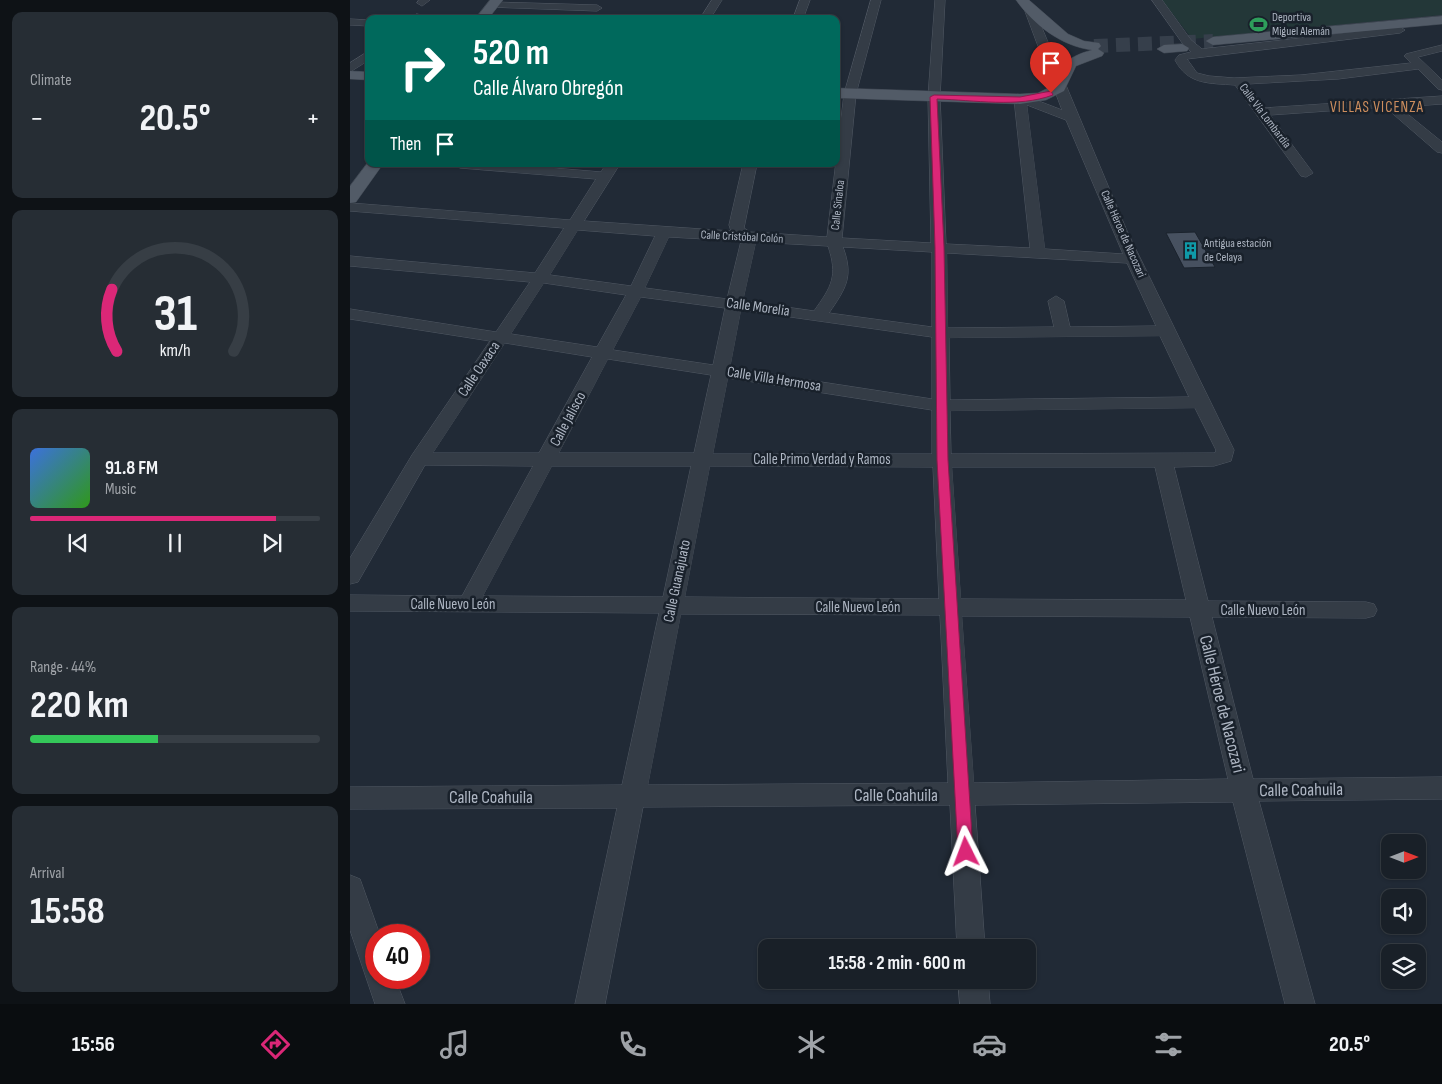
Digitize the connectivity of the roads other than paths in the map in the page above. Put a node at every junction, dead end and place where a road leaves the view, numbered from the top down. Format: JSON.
{"nodes":[{"id":1,"x":717,"y":0,"type":"edge"},
{"id":2,"x":805,"y":0,"type":"edge"},
{"id":3,"x":876,"y":0,"type":"edge"},
{"id":4,"x":940,"y":0,"type":"edge"},
{"id":5,"x":1158,"y":0,"type":"edge"},
{"id":6,"x":495,"y":2,"type":"edge"},
{"id":7,"x":1025,"y":3,"type":"edge"},
{"id":8,"x":601,"y":4,"type":"edge"},
{"id":9,"x":484,"y":15,"type":"edge"},
{"id":10,"x":591,"y":15,"type":"edge"},
{"id":11,"x":708,"y":15,"type":"edge"},
{"id":12,"x":799,"y":15,"type":"edge"},
{"id":13,"x":1442,"y":20,"type":"edge"},
{"id":14,"x":350,"y":22,"type":"edge"},
{"id":15,"x":365,"y":22,"type":"edge"},
{"id":16,"x":1442,"y":26,"type":"edge"},
{"id":17,"x":1400,"y":30,"type":"junction"},
{"id":18,"x":1185,"y":45,"type":"junction"},
{"id":19,"x":1442,"y":48,"type":"edge"},
{"id":20,"x":1164,"y":49,"type":"dead end"},
{"id":21,"x":1199,"y":53,"type":"junction"},
{"id":22,"x":365,"y":57,"type":"edge"},
{"id":23,"x":1418,"y":66,"type":"junction"},
{"id":24,"x":350,"y":69,"type":"edge"},
{"id":25,"x":350,"y":76,"type":"edge"},
{"id":26,"x":365,"y":76,"type":"edge"},
{"id":27,"x":1238,"y":80,"type":"junction"},
{"id":28,"x":1442,"y":86,"type":"edge"},
{"id":29,"x":1058,"y":88,"type":"junction"},
{"id":30,"x":843,"y":94,"type":"edge"},
{"id":31,"x":934,"y":97,"type":"junction"},
{"id":32,"x":1022,"y":99,"type":"junction"},
{"id":33,"x":1442,"y":100,"type":"edge"},
{"id":34,"x":1387,"y":103,"type":"junction"},
{"id":35,"x":1262,"y":112,"type":"junction"},
{"id":36,"x":1070,"y":117,"type":"junction"},
{"id":37,"x":840,"y":143,"type":"edge"},
{"id":38,"x":1442,"y":149,"type":"edge"},
{"id":39,"x":373,"y":167,"type":"edge"},
{"id":40,"x":538,"y":167,"type":"edge"},
{"id":41,"x":749,"y":167,"type":"edge"},
{"id":42,"x":839,"y":167,"type":"edge"},
{"id":43,"x":609,"y":170,"type":"edge"},
{"id":44,"x":1306,"y":172,"type":"dead end"},
{"id":45,"x":350,"y":198,"type":"edge"},
{"id":46,"x":350,"y":207,"type":"edge"},
{"id":47,"x":574,"y":225,"type":"junction"},
{"id":48,"x":664,"y":232,"type":"junction"},
{"id":49,"x":747,"y":237,"type":"junction"},
{"id":50,"x":834,"y":242,"type":"junction"},
{"id":51,"x":939,"y":247,"type":"junction"},
{"id":52,"x":1038,"y":253,"type":"junction"},
{"id":53,"x":1134,"y":259,"type":"junction"},
{"id":54,"x":350,"y":261,"type":"edge"},
{"id":55,"x":540,"y":278,"type":"junction"},
{"id":56,"x":636,"y":291,"type":"junction"},
{"id":57,"x":1056,"y":301,"type":"dead end"},
{"id":58,"x":734,"y":304,"type":"junction"},
{"id":59,"x":350,"y":314,"type":"edge"},
{"id":60,"x":819,"y":316,"type":"junction"},
{"id":61,"x":1166,"y":331,"type":"junction"},
{"id":62,"x":1063,"y":332,"type":"junction"},
{"id":63,"x":941,"y":333,"type":"junction"},
{"id":64,"x":500,"y":337,"type":"junction"},
{"id":65,"x":603,"y":354,"type":"junction"},
{"id":66,"x":720,"y":371,"type":"junction"},
{"id":67,"x":1200,"y":402,"type":"junction"},
{"id":68,"x":942,"y":406,"type":"junction"},
{"id":69,"x":1224,"y":457,"type":"joint"},
{"id":70,"x":419,"y":459,"type":"junction"},
{"id":71,"x":702,"y":459,"type":"junction"},
{"id":72,"x":942,"y":460,"type":"junction"},
{"id":73,"x":545,"y":461,"type":"junction"},
{"id":74,"x":1163,"y":461,"type":"junction"},
{"id":75,"x":350,"y":576,"type":"edge"},
{"id":76,"x":350,"y":603,"type":"edge"},
{"id":77,"x":468,"y":604,"type":"junction"},
{"id":78,"x":672,"y":605,"type":"junction"},
{"id":79,"x":951,"y":608,"type":"junction"},
{"id":80,"x":1200,"y":609,"type":"junction"},
{"id":81,"x":1366,"y":610,"type":"dead end"},
{"id":82,"x":1442,"y":788,"type":"edge"},
{"id":83,"x":1243,"y":791,"type":"junction"},
{"id":84,"x":962,"y":794,"type":"junction"},
{"id":85,"x":633,"y":796,"type":"junction"},
{"id":86,"x":350,"y":798,"type":"edge"},
{"id":87,"x":350,"y":888,"type":"edge"},
{"id":88,"x":365,"y":932,"type":"edge"},
{"id":89,"x":970,"y":939,"type":"edge"},
{"id":90,"x":385,"y":989,"type":"edge"},
{"id":91,"x":974,"y":989,"type":"edge"},
{"id":92,"x":390,"y":1004,"type":"edge"},
{"id":93,"x":590,"y":1004,"type":"edge"},
{"id":94,"x":975,"y":1004,"type":"edge"},
{"id":95,"x":1300,"y":1004,"type":"edge"}],
"edges":[{"from":1,"to":11,"type":"street"},
{"from":2,"to":12,"type":"street"},
{"from":3,"to":30,"type":"street","name":"Calle Sinaloa"},
{"from":4,"to":31,"type":"street"},
{"from":5,"to":18,"type":"street"},
{"from":6,"to":8,"type":"street"},
{"from":6,"to":9,"type":"main road"},
{"from":7,"to":29,"type":"street","name":"Calle Héroe de Nacozari"},
{"from":7,"to":29,"type":"main road"},
{"from":8,"to":10,"type":"street"},
{"from":13,"to":17,"type":"main road"},
{"from":13,"to":18,"type":"street"},
{"from":14,"to":15,"type":"street"},
{"from":16,"to":17,"type":"main road"},
{"from":17,"to":21,"type":"street"},
{"from":18,"to":20,"type":"main road"},
{"from":18,"to":21,"type":"street"},
{"from":19,"to":23,"type":"street"},
{"from":21,"to":27,"type":"street","name":"Calle Vía Lombardía"},
{"from":22,"to":24,"type":"street"},
{"from":23,"to":27,"type":"street"},
{"from":23,"to":28,"type":"street"},
{"from":25,"to":26,"type":"main road"},
{"from":27,"to":35,"type":"street","name":"Calle Vía Lombardía"},
{"from":29,"to":32,"type":"main road"},
{"from":29,"to":36,"type":"street","name":"Calle Héroe de Nacozari"},
{"from":30,"to":31,"type":"main road"},
{"from":30,"to":37,"type":"street","name":"Calle Sinaloa"},
{"from":31,"to":32,"type":"main road"},
{"from":31,"to":51,"type":"street"},
{"from":32,"to":36,"type":"street"},
{"from":32,"to":52,"type":"street"},
{"from":33,"to":34,"type":"street"},
{"from":34,"to":35,"type":"street"},
{"from":34,"to":38,"type":"street"},
{"from":35,"to":44,"type":"street","name":"Calle Vía Lombardía"},
{"from":36,"to":53,"type":"street","name":"Calle Héroe de Nacozari"},
{"from":39,"to":45,"type":"main road"},
{"from":40,"to":43,"type":"street"},
{"from":41,"to":49,"type":"street"},
{"from":42,"to":50,"type":"street","name":"Calle Sinaloa"},
{"from":43,"to":47,"type":"street","name":"Calle Oaxaca"},
{"from":46,"to":47,"type":"street","name":"Calle Cristóbal Colón"},
{"from":47,"to":48,"type":"street","name":"Calle Cristóbal Colón"},
{"from":47,"to":55,"type":"street","name":"Calle Oaxaca"},
{"from":48,"to":49,"type":"street","name":"Calle Cristóbal Colón"},
{"from":48,"to":56,"type":"street","name":"Calle Jalisco"},
{"from":49,"to":50,"type":"street","name":"Calle Cristóbal Colón"},
{"from":49,"to":58,"type":"street","name":"Calle Guanajuato"},
{"from":50,"to":51,"type":"street","name":"Calle Cristóbal Colón"},
{"from":50,"to":60,"type":"street","name":"Calle Sinaloa"},
{"from":51,"to":52,"type":"street","name":"Calle Cristóbal Colón"},
{"from":51,"to":63,"type":"street"},
{"from":52,"to":53,"type":"street","name":"Calle Cristóbal Colón"},
{"from":53,"to":61,"type":"street","name":"Calle Héroe de Nacozari"},
{"from":54,"to":55,"type":"street","name":"Calle Morelia"},
{"from":55,"to":56,"type":"street","name":"Calle Morelia"},
{"from":55,"to":64,"type":"street","name":"Calle Oaxaca"},
{"from":56,"to":58,"type":"street","name":"Calle Morelia"},
{"from":56,"to":65,"type":"street","name":"Calle Jalisco"},
{"from":57,"to":62,"type":"street"},
{"from":58,"to":60,"type":"street","name":"Calle Morelia"},
{"from":58,"to":66,"type":"street","name":"Calle Guanajuato"},
{"from":59,"to":64,"type":"street","name":"Calle Villa Hermosa"},
{"from":60,"to":63,"type":"street","name":"Calle Morelia"},
{"from":61,"to":62,"type":"street","name":"Calle Morelia"},
{"from":61,"to":67,"type":"street","name":"Calle Héroe de Nacozari"},
{"from":62,"to":63,"type":"street","name":"Calle Morelia"},
{"from":63,"to":68,"type":"street"},
{"from":64,"to":65,"type":"street","name":"Calle Villa Hermosa"},
{"from":64,"to":70,"type":"street","name":"Calle Oaxaca"},
{"from":65,"to":66,"type":"street","name":"Calle Villa Hermosa"},
{"from":65,"to":73,"type":"street","name":"Calle Jalisco"},
{"from":66,"to":68,"type":"street","name":"Calle Villa Hermosa"},
{"from":66,"to":71,"type":"street","name":"Calle Guanajuato"},
{"from":67,"to":68,"type":"street","name":"Calle Villa Hermosa"},
{"from":67,"to":69,"type":"street","name":"Calle Héroe de Nacozari"},
{"from":68,"to":72,"type":"street"},
{"from":69,"to":74,"type":"street","name":"Calle Primo Verdad y Ramos"},
{"from":70,"to":73,"type":"street","name":"Calle Primo Verdad y Ramos"},
{"from":70,"to":75,"type":"street","name":"Calle Oaxaca"},
{"from":71,"to":72,"type":"street","name":"Calle Primo Verdad y Ramos"},
{"from":71,"to":73,"type":"street","name":"Calle Primo Verdad y Ramos"},
{"from":71,"to":78,"type":"street","name":"Calle Guanajuato"},
{"from":72,"to":74,"type":"street","name":"Calle Primo Verdad y Ramos"},
{"from":72,"to":79,"type":"street"},
{"from":73,"to":77,"type":"street","name":"Calle Jalisco"},
{"from":74,"to":80,"type":"street","name":"Calle Héroe de Nacozari"},
{"from":76,"to":77,"type":"street","name":"Calle Nuevo León"},
{"from":77,"to":78,"type":"street","name":"Calle Nuevo León"},
{"from":78,"to":79,"type":"street","name":"Calle Nuevo León"},
{"from":78,"to":85,"type":"street","name":"Calle Guanajuato"},
{"from":79,"to":80,"type":"street","name":"Calle Nuevo León"},
{"from":79,"to":84,"type":"street"},
{"from":80,"to":81,"type":"street","name":"Calle Nuevo León"},
{"from":80,"to":83,"type":"street","name":"Calle Héroe de Nacozari"},
{"from":82,"to":83,"type":"street","name":"Calle Coahuila"},
{"from":83,"to":84,"type":"street","name":"Calle Coahuila"},
{"from":83,"to":95,"type":"street","name":"Calle Héroe de Nacozari"},
{"from":84,"to":85,"type":"street","name":"Calle Coahuila"},
{"from":84,"to":89,"type":"street"},
{"from":85,"to":86,"type":"street","name":"Calle Coahuila"},
{"from":85,"to":93,"type":"street","name":"Calle Guanajuato"},
{"from":87,"to":88,"type":"street"},
{"from":90,"to":92,"type":"street"},
{"from":91,"to":94,"type":"street"}]}
